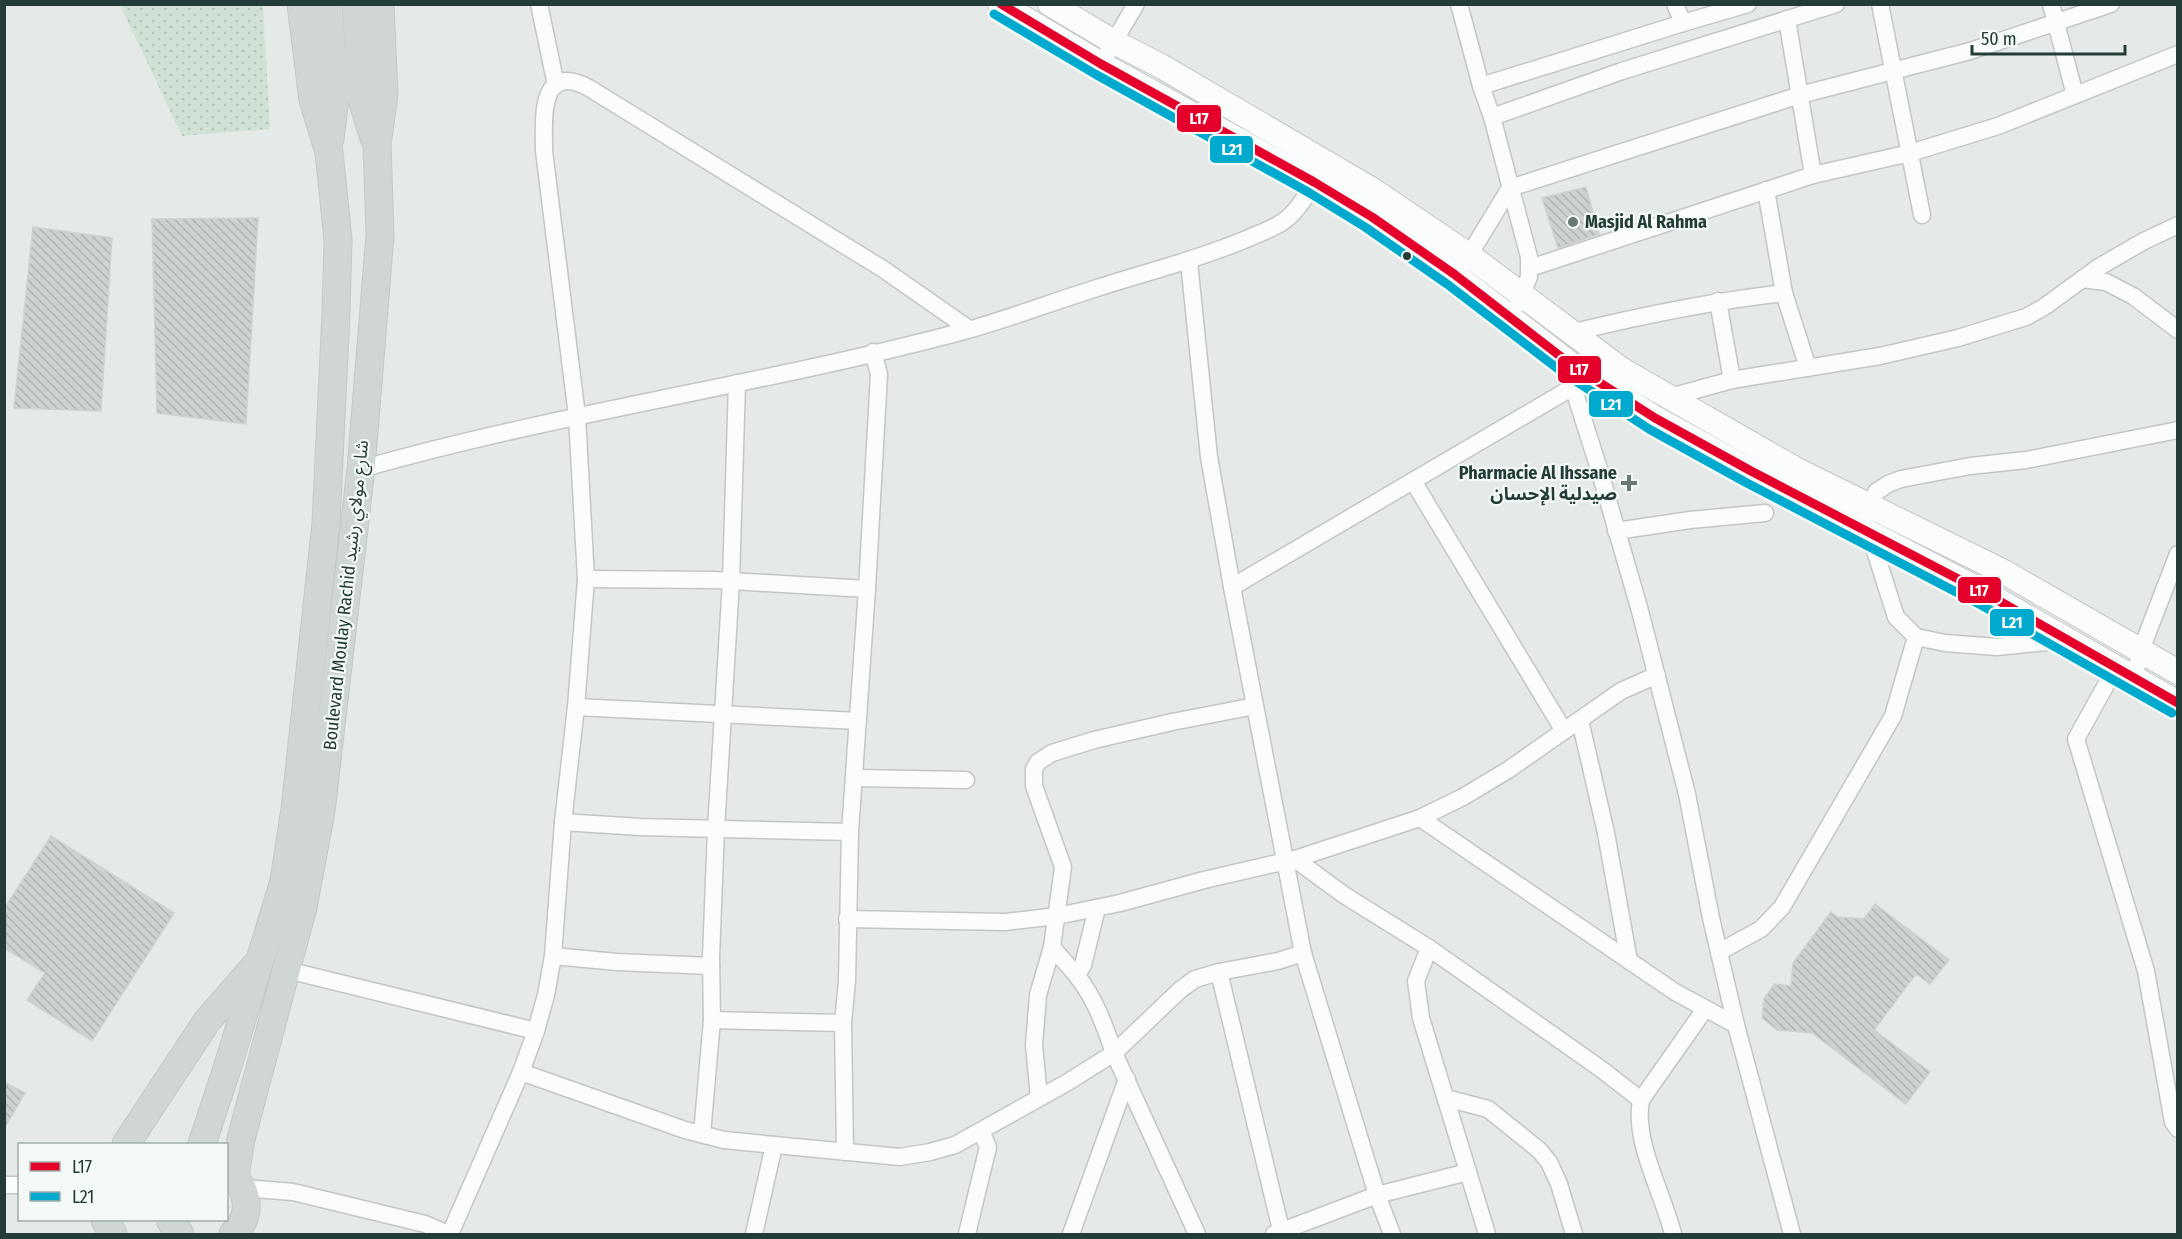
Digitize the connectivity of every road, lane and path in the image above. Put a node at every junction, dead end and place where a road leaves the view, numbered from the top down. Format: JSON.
{"nodes":[{"id":1,"x":301,"y":4,"type":"edge"},
{"id":2,"x":328,"y":4,"type":"edge"},
{"id":3,"x":356,"y":4,"type":"edge"},
{"id":4,"x":380,"y":4,"type":"edge"},
{"id":5,"x":539,"y":4,"type":"edge"},
{"id":6,"x":1000,"y":4,"type":"edge"},
{"id":7,"x":1050,"y":4,"type":"edge"},
{"id":8,"x":1136,"y":4,"type":"edge"},
{"id":9,"x":1459,"y":4,"type":"edge"},
{"id":10,"x":1675,"y":4,"type":"edge"},
{"id":11,"x":1748,"y":4,"type":"edge"},
{"id":12,"x":1836,"y":4,"type":"edge"},
{"id":13,"x":1880,"y":4,"type":"edge"},
{"id":14,"x":2051,"y":4,"type":"edge"},
{"id":15,"x":2111,"y":4,"type":"edge"},
{"id":16,"x":1787,"y":19,"type":"junction"},
{"id":17,"x":2056,"y":21,"type":"junction"},
{"id":18,"x":1683,"y":23,"type":"junction"},
{"id":19,"x":1114,"y":42,"type":"junction"},
{"id":20,"x":2178,"y":54,"type":"edge"},
{"id":21,"x":1101,"y":64,"type":"junction"},
{"id":22,"x":1891,"y":70,"type":"junction"},
{"id":23,"x":556,"y":85,"type":"junction"},
{"id":24,"x":1482,"y":86,"type":"junction"},
{"id":25,"x":1800,"y":95,"type":"junction"},
{"id":26,"x":2075,"y":96,"type":"junction"},
{"id":27,"x":1492,"y":117,"type":"junction"},
{"id":28,"x":376,"y":144,"type":"junction"},
{"id":29,"x":329,"y":152,"type":"junction"},
{"id":30,"x":1910,"y":153,"type":"junction"},
{"id":31,"x":1323,"y":159,"type":"junction"},
{"id":32,"x":1814,"y":175,"type":"junction"},
{"id":33,"x":1314,"y":182,"type":"junction"},
{"id":34,"x":1510,"y":188,"type":"junction"},
{"id":35,"x":1766,"y":190,"type":"junction"},
{"id":36,"x":1922,"y":215,"type":"dead end"},
{"id":37,"x":2178,"y":225,"type":"edge"},
{"id":38,"x":1470,"y":256,"type":"junction"},
{"id":39,"x":1189,"y":262,"type":"junction"},
{"id":40,"x":1530,"y":268,"type":"junction"},
{"id":41,"x":1454,"y":274,"type":"junction"},
{"id":42,"x":2082,"y":279,"type":"junction"},
{"id":43,"x":1784,"y":293,"type":"junction"},
{"id":44,"x":1523,"y":295,"type":"junction"},
{"id":45,"x":1718,"y":301,"type":"junction"},
{"id":46,"x":1511,"y":317,"type":"junction"},
{"id":47,"x":969,"y":330,"type":"junction"},
{"id":48,"x":2178,"y":330,"type":"edge"},
{"id":49,"x":1574,"y":332,"type":"junction"},
{"id":50,"x":873,"y":352,"type":"junction"},
{"id":51,"x":1569,"y":363,"type":"junction"},
{"id":52,"x":1808,"y":368,"type":"junction"},
{"id":53,"x":1732,"y":380,"type":"junction"},
{"id":54,"x":737,"y":383,"type":"junction"},
{"id":55,"x":1573,"y":387,"type":"junction"},
{"id":56,"x":1671,"y":398,"type":"junction"},
{"id":57,"x":577,"y":416,"type":"junction"},
{"id":58,"x":2178,"y":430,"type":"edge"},
{"id":59,"x":361,"y":469,"type":"junction"},
{"id":60,"x":1413,"y":481,"type":"junction"},
{"id":61,"x":1765,"y":513,"type":"dead end"},
{"id":62,"x":1867,"y":523,"type":"junction"},
{"id":63,"x":1616,"y":531,"type":"junction"},
{"id":64,"x":2178,"y":554,"type":"edge"},
{"id":65,"x":586,"y":579,"type":"junction"},
{"id":66,"x":731,"y":581,"type":"junction"},
{"id":67,"x":1232,"y":587,"type":"junction"},
{"id":68,"x":867,"y":590,"type":"junction"},
{"id":69,"x":1916,"y":637,"type":"junction"},
{"id":70,"x":2067,"y":640,"type":"junction"},
{"id":71,"x":2141,"y":650,"type":"junction"},
{"id":72,"x":2125,"y":672,"type":"junction"},
{"id":73,"x":2178,"y":672,"type":"edge"},
{"id":74,"x":1657,"y":675,"type":"junction"},
{"id":75,"x":2178,"y":703,"type":"edge"},
{"id":76,"x":1255,"y":706,"type":"junction"},
{"id":77,"x":576,"y":707,"type":"junction"},
{"id":78,"x":722,"y":714,"type":"junction"},
{"id":79,"x":1580,"y":720,"type":"junction"},
{"id":80,"x":858,"y":721,"type":"junction"},
{"id":81,"x":1564,"y":731,"type":"junction"},
{"id":82,"x":854,"y":778,"type":"junction"},
{"id":83,"x":966,"y":780,"type":"dead end"},
{"id":84,"x":1420,"y":818,"type":"junction"},
{"id":85,"x":563,"y":822,"type":"junction"},
{"id":86,"x":716,"y":829,"type":"junction"},
{"id":87,"x":849,"y":832,"type":"junction"},
{"id":88,"x":1291,"y":860,"type":"junction"},
{"id":89,"x":1097,"y":908,"type":"junction"},
{"id":90,"x":1057,"y":916,"type":"junction"},
{"id":91,"x":848,"y":920,"type":"junction"},
{"id":92,"x":1053,"y":947,"type":"junction"},
{"id":93,"x":1429,"y":948,"type":"junction"},
{"id":94,"x":1303,"y":952,"type":"junction"},
{"id":95,"x":1719,"y":952,"type":"junction"},
{"id":96,"x":553,"y":956,"type":"junction"},
{"id":97,"x":260,"y":961,"type":"junction"},
{"id":98,"x":1629,"y":961,"type":"junction"},
{"id":99,"x":711,"y":966,"type":"junction"},
{"id":100,"x":287,"y":970,"type":"junction"},
{"id":101,"x":1219,"y":972,"type":"junction"},
{"id":102,"x":1077,"y":975,"type":"junction"},
{"id":103,"x":1705,"y":1009,"type":"junction"},
{"id":104,"x":711,"y":1020,"type":"junction"},
{"id":105,"x":843,"y":1023,"type":"junction"},
{"id":106,"x":1736,"y":1025,"type":"junction"},
{"id":107,"x":536,"y":1031,"type":"junction"},
{"id":108,"x":1114,"y":1053,"type":"junction"},
{"id":109,"x":521,"y":1072,"type":"junction"},
{"id":110,"x":1127,"y":1079,"type":"junction"},
{"id":111,"x":1039,"y":1098,"type":"junction"},
{"id":112,"x":1446,"y":1098,"type":"junction"},
{"id":113,"x":1641,"y":1100,"type":"junction"},
{"id":114,"x":2178,"y":1129,"type":"edge"},
{"id":115,"x":981,"y":1131,"type":"junction"},
{"id":116,"x":702,"y":1134,"type":"junction"},
{"id":117,"x":127,"y":1143,"type":"edge"},
{"id":118,"x":201,"y":1143,"type":"edge"},
{"id":119,"x":774,"y":1145,"type":"junction"},
{"id":120,"x":845,"y":1152,"type":"junction"},
{"id":121,"x":1468,"y":1172,"type":"junction"},
{"id":122,"x":235,"y":1178,"type":"edge"},
{"id":123,"x":1377,"y":1195,"type":"junction"},
{"id":124,"x":170,"y":1221,"type":"edge"},
{"id":125,"x":180,"y":1234,"type":"edge"},
{"id":126,"x":233,"y":1234,"type":"edge"},
{"id":127,"x":449,"y":1234,"type":"edge"},
{"id":128,"x":754,"y":1234,"type":"edge"},
{"id":129,"x":967,"y":1234,"type":"edge"},
{"id":130,"x":1071,"y":1234,"type":"edge"},
{"id":131,"x":1197,"y":1234,"type":"edge"},
{"id":132,"x":1280,"y":1234,"type":"edge"},
{"id":133,"x":1392,"y":1234,"type":"edge"},
{"id":134,"x":1487,"y":1234,"type":"edge"},
{"id":135,"x":1574,"y":1234,"type":"edge"},
{"id":136,"x":1673,"y":1234,"type":"edge"},
{"id":137,"x":1792,"y":1234,"type":"edge"}],
"edges":[{"from":1,"to":29,"type":"main road","name":"Boulevard Moulay Rachid شارع مولاي رشيد"},
{"from":2,"to":29,"type":"main road"},
{"from":3,"to":28,"type":"main road"},
{"from":4,"to":28,"type":"main road","name":"Boulevard Moulay Rachid شارع مولاي رشيد"},
{"from":5,"to":23,"type":"street"},
{"from":6,"to":21,"type":"main road"},
{"from":7,"to":19,"type":"main road"},
{"from":8,"to":19,"type":"street"},
{"from":9,"to":24,"type":"street"},
{"from":10,"to":18,"type":"street"},
{"from":11,"to":18,"type":"street"},
{"from":12,"to":16,"type":"street"},
{"from":13,"to":22,"type":"street"},
{"from":14,"to":17,"type":"street"},
{"from":15,"to":17,"type":"street"},
{"from":16,"to":25,"type":"street"},
{"from":16,"to":27,"type":"street"},
{"from":17,"to":22,"type":"street"},
{"from":17,"to":26,"type":"street"},
{"from":18,"to":24,"type":"street"},
{"from":19,"to":21,"type":"street"},
{"from":19,"to":31,"type":"main road"},
{"from":20,"to":26,"type":"street"},
{"from":21,"to":33,"type":"main road"},
{"from":22,"to":25,"type":"street"},
{"from":22,"to":30,"type":"street"},
{"from":23,"to":47,"type":"street"},
{"from":23,"to":57,"type":"street"},
{"from":24,"to":27,"type":"street"},
{"from":25,"to":32,"type":"street"},
{"from":25,"to":34,"type":"street"},
{"from":26,"to":30,"type":"street"},
{"from":27,"to":34,"type":"street"},
{"from":28,"to":59,"type":"main road","name":"Boulevard Moulay Rachid شارع مولاي رشيد"},
{"from":29,"to":97,"type":"main road","name":"Boulevard Moulay Rachid شارع مولاي رشيد"},
{"from":30,"to":32,"type":"street"},
{"from":30,"to":36,"type":"street"},
{"from":31,"to":33,"type":"street"},
{"from":31,"to":38,"type":"main road"},
{"from":32,"to":35,"type":"street"},
{"from":33,"to":39,"type":"street"},
{"from":33,"to":41,"type":"main road"},
{"from":34,"to":38,"type":"street"},
{"from":34,"to":40,"type":"street"},
{"from":35,"to":40,"type":"street"},
{"from":35,"to":43,"type":"street"},
{"from":37,"to":42,"type":"street"},
{"from":38,"to":41,"type":"street"},
{"from":38,"to":44,"type":"main road"},
{"from":39,"to":47,"type":"street"},
{"from":39,"to":67,"type":"street"},
{"from":40,"to":44,"type":"street"},
{"from":41,"to":46,"type":"main road"},
{"from":42,"to":48,"type":"street"},
{"from":42,"to":52,"type":"street"},
{"from":43,"to":45,"type":"street"},
{"from":43,"to":52,"type":"street"},
{"from":44,"to":46,"type":"street"},
{"from":44,"to":49,"type":"main road"},
{"from":45,"to":49,"type":"street"},
{"from":45,"to":53,"type":"street"},
{"from":46,"to":51,"type":"main road"},
{"from":47,"to":50,"type":"street"},
{"from":49,"to":56,"type":"main road"},
{"from":50,"to":54,"type":"street"},
{"from":50,"to":68,"type":"street"},
{"from":51,"to":55,"type":"street"},
{"from":51,"to":62,"type":"main road"},
{"from":52,"to":53,"type":"street"},
{"from":53,"to":56,"type":"street"},
{"from":54,"to":57,"type":"street"},
{"from":54,"to":66,"type":"street"},
{"from":55,"to":60,"type":"street"},
{"from":55,"to":63,"type":"street"},
{"from":56,"to":62,"type":"main road"},
{"from":57,"to":59,"type":"street"},
{"from":57,"to":65,"type":"street"},
{"from":58,"to":62,"type":"street"},
{"from":59,"to":100,"type":"main road","name":"Boulevard Moulay Rachid شارع مولاي رشيد"},
{"from":60,"to":67,"type":"street"},
{"from":60,"to":81,"type":"street"},
{"from":61,"to":63,"type":"street"},
{"from":62,"to":69,"type":"street"},
{"from":62,"to":70,"type":"main road"},
{"from":62,"to":71,"type":"main road"},
{"from":63,"to":74,"type":"street"},
{"from":64,"to":71,"type":"street"},
{"from":65,"to":66,"type":"street"},
{"from":65,"to":77,"type":"street"},
{"from":66,"to":68,"type":"street"},
{"from":66,"to":78,"type":"street"},
{"from":67,"to":76,"type":"street"},
{"from":68,"to":80,"type":"street"},
{"from":69,"to":70,"type":"street"},
{"from":69,"to":95,"type":"street"},
{"from":70,"to":72,"type":"main road"},
{"from":71,"to":72,"type":"street"},
{"from":71,"to":73,"type":"main road"},
{"from":72,"to":75,"type":"main road"},
{"from":72,"to":114,"type":"street"},
{"from":74,"to":79,"type":"street"},
{"from":74,"to":95,"type":"street"},
{"from":76,"to":88,"type":"street"},
{"from":76,"to":90,"type":"street"},
{"from":77,"to":78,"type":"street"},
{"from":77,"to":85,"type":"street"},
{"from":78,"to":80,"type":"street"},
{"from":78,"to":86,"type":"street"},
{"from":79,"to":81,"type":"street"},
{"from":79,"to":98,"type":"street"},
{"from":80,"to":82,"type":"street"},
{"from":81,"to":84,"type":"street"},
{"from":82,"to":83,"type":"street"},
{"from":82,"to":87,"type":"street"},
{"from":84,"to":88,"type":"street"},
{"from":84,"to":98,"type":"street"},
{"from":85,"to":86,"type":"street"},
{"from":85,"to":96,"type":"street"},
{"from":86,"to":87,"type":"street"},
{"from":86,"to":99,"type":"street"},
{"from":87,"to":91,"type":"street"},
{"from":88,"to":89,"type":"street"},
{"from":88,"to":93,"type":"street"},
{"from":88,"to":94,"type":"street"},
{"from":89,"to":90,"type":"street"},
{"from":89,"to":102,"type":"street"},
{"from":90,"to":91,"type":"street"},
{"from":90,"to":92,"type":"street"},
{"from":91,"to":105,"type":"street"},
{"from":92,"to":102,"type":"street"},
{"from":92,"to":111,"type":"street"},
{"from":93,"to":112,"type":"street"},
{"from":93,"to":113,"type":"street"},
{"from":94,"to":101,"type":"street"},
{"from":94,"to":123,"type":"street"},
{"from":95,"to":106,"type":"street"},
{"from":96,"to":99,"type":"street"},
{"from":96,"to":107,"type":"street"},
{"from":97,"to":117,"type":"main road"},
{"from":97,"to":118,"type":"main road","name":"Boulevard Moulay Rachid شارع مولاي رشيد"},
{"from":98,"to":103,"type":"street"},
{"from":99,"to":104,"type":"street"},
{"from":100,"to":107,"type":"street"},
{"from":100,"to":122,"type":"main road","name":"Boulevard Moulay Rachid شارع مولاي رشيد"},
{"from":101,"to":108,"type":"street"},
{"from":101,"to":132,"type":"street"},
{"from":102,"to":108,"type":"street"},
{"from":103,"to":106,"type":"street"},
{"from":103,"to":113,"type":"street"},
{"from":104,"to":105,"type":"street"},
{"from":104,"to":116,"type":"street"},
{"from":105,"to":120,"type":"street"},
{"from":106,"to":137,"type":"street"},
{"from":107,"to":109,"type":"street"},
{"from":108,"to":110,"type":"street"},
{"from":108,"to":111,"type":"street"},
{"from":109,"to":116,"type":"street"},
{"from":109,"to":127,"type":"street"},
{"from":110,"to":130,"type":"street"},
{"from":110,"to":131,"type":"street"},
{"from":111,"to":115,"type":"street"},
{"from":112,"to":121,"type":"street"},
{"from":112,"to":135,"type":"street"},
{"from":113,"to":136,"type":"street"},
{"from":115,"to":120,"type":"street"},
{"from":115,"to":129,"type":"street"},
{"from":116,"to":119,"type":"street"},
{"from":119,"to":120,"type":"street"},
{"from":119,"to":128,"type":"street"},
{"from":121,"to":123,"type":"street"},
{"from":121,"to":134,"type":"street"},
{"from":122,"to":126,"type":"main road","name":"Boulevard Moulay Rachid شارع مولاي رشيد"},
{"from":122,"to":127,"type":"street"},
{"from":123,"to":132,"type":"street"},
{"from":123,"to":133,"type":"street"},
{"from":124,"to":125,"type":"main road"}]}
